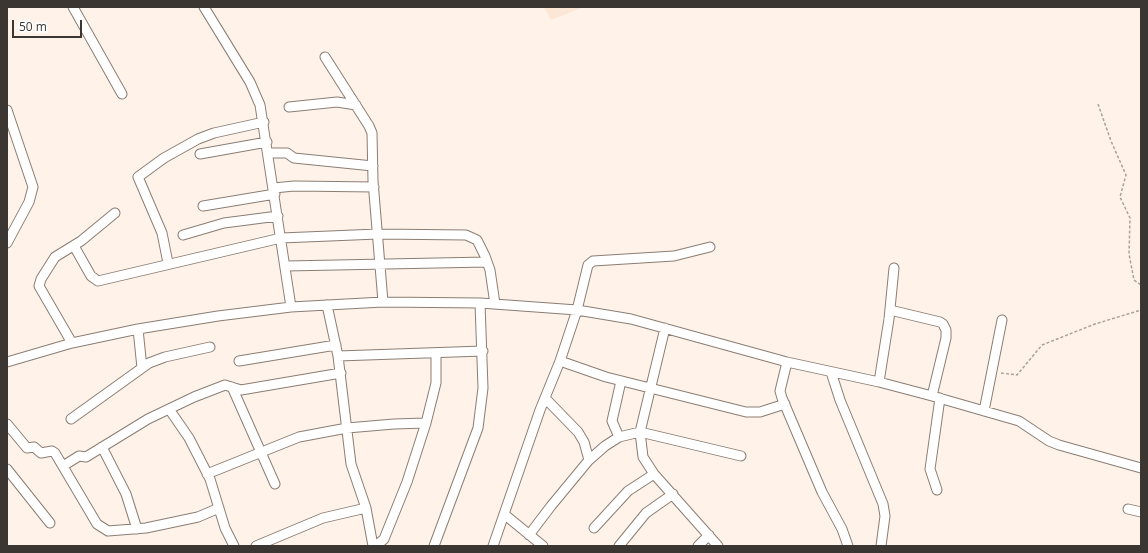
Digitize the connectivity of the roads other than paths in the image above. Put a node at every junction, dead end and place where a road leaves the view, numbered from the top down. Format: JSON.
{"nodes":[{"id":1,"x":73,"y":7,"type":"edge"},
{"id":2,"x":204,"y":7,"type":"edge"},
{"id":3,"x":324,"y":57,"type":"dead end"},
{"id":4,"x":122,"y":94,"type":"dead end"},
{"id":5,"x":356,"y":105,"type":"junction"},
{"id":6,"x":289,"y":107,"type":"dead end"},
{"id":7,"x":7,"y":110,"type":"edge"},
{"id":8,"x":264,"y":122,"type":"junction"},
{"id":9,"x":266,"y":142,"type":"junction"},
{"id":10,"x":268,"y":153,"type":"junction"},
{"id":11,"x":200,"y":154,"type":"dead end"},
{"id":12,"x":373,"y":166,"type":"junction"},
{"id":13,"x":374,"y":187,"type":"junction"},
{"id":14,"x":274,"y":191,"type":"junction"},
{"id":15,"x":203,"y":206,"type":"dead end"},
{"id":16,"x":115,"y":212,"type":"dead end"},
{"id":17,"x":278,"y":216,"type":"junction"},
{"id":18,"x":378,"y":234,"type":"junction"},
{"id":19,"x":183,"y":235,"type":"dead end"},
{"id":20,"x":281,"y":238,"type":"junction"},
{"id":21,"x":7,"y":243,"type":"edge"},
{"id":22,"x":74,"y":246,"type":"junction"},
{"id":23,"x":710,"y":247,"type":"dead end"},
{"id":24,"x":380,"y":262,"type":"junction"},
{"id":25,"x":487,"y":262,"type":"junction"},
{"id":26,"x":168,"y":264,"type":"junction"},
{"id":27,"x":286,"y":266,"type":"junction"},
{"id":28,"x":894,"y":268,"type":"dead end"},
{"id":29,"x":383,"y":302,"type":"junction"},
{"id":30,"x":480,"y":303,"type":"junction"},
{"id":31,"x":495,"y":304,"type":"junction"},
{"id":32,"x":327,"y":305,"type":"junction"},
{"id":33,"x":291,"y":307,"type":"junction"},
{"id":34,"x":577,"y":310,"type":"junction"},
{"id":35,"x":890,"y":310,"type":"junction"},
{"id":36,"x":1002,"y":320,"type":"dead end"},
{"id":37,"x":666,"y":328,"type":"junction"},
{"id":38,"x":138,"y":329,"type":"junction"},
{"id":39,"x":72,"y":343,"type":"junction"},
{"id":40,"x":336,"y":345,"type":"junction"},
{"id":41,"x":210,"y":347,"type":"dead end"},
{"id":42,"x":483,"y":351,"type":"junction"},
{"id":43,"x":436,"y":353,"type":"junction"},
{"id":44,"x":338,"y":356,"type":"junction"},
{"id":45,"x":239,"y":361,"type":"dead end"},
{"id":46,"x":560,"y":361,"type":"junction"},
{"id":47,"x":7,"y":362,"type":"edge"},
{"id":48,"x":787,"y":362,"type":"junction"},
{"id":49,"x":142,"y":368,"type":"junction"},
{"id":50,"x":831,"y":372,"type":"junction"},
{"id":51,"x":341,"y":373,"type":"junction"},
{"id":52,"x":622,"y":380,"type":"junction"},
{"id":53,"x":879,"y":382,"type":"junction"},
{"id":54,"x":232,"y":387,"type":"junction"},
{"id":55,"x":651,"y":388,"type":"junction"},
{"id":56,"x":936,"y":397,"type":"junction"},
{"id":57,"x":545,"y":398,"type":"junction"},
{"id":58,"x":785,"y":404,"type":"junction"},
{"id":59,"x":170,"y":409,"type":"junction"},
{"id":60,"x":984,"y":411,"type":"junction"},
{"id":61,"x":71,"y":419,"type":"dead end"},
{"id":62,"x":426,"y":423,"type":"junction"},
{"id":63,"x":7,"y":424,"type":"edge"},
{"id":64,"x":347,"y":428,"type":"junction"},
{"id":65,"x":640,"y":432,"type":"junction"},
{"id":66,"x":619,"y":437,"type":"junction"},
{"id":67,"x":102,"y":447,"type":"junction"},
{"id":68,"x":261,"y":452,"type":"junction"},
{"id":69,"x":741,"y":456,"type":"dead end"},
{"id":70,"x":589,"y":460,"type":"junction"},
{"id":71,"x":63,"y":466,"type":"junction"},
{"id":72,"x":1141,"y":468,"type":"edge"},
{"id":73,"x":7,"y":469,"type":"edge"},
{"id":74,"x":207,"y":474,"type":"junction"},
{"id":75,"x":654,"y":474,"type":"junction"},
{"id":76,"x":275,"y":484,"type":"dead end"},
{"id":77,"x":937,"y":490,"type":"dead end"},
{"id":78,"x":673,"y":494,"type":"junction"},
{"id":79,"x":219,"y":508,"type":"junction"},
{"id":80,"x":366,"y":508,"type":"junction"},
{"id":81,"x":1128,"y":509,"type":"dead end"},
{"id":82,"x":1141,"y":512,"type":"edge"},
{"id":83,"x":504,"y":514,"type":"junction"},
{"id":84,"x":50,"y":523,"type":"dead end"},
{"id":85,"x":594,"y":528,"type":"dead end"},
{"id":86,"x":137,"y":529,"type":"junction"},
{"id":87,"x":529,"y":535,"type":"junction"},
{"id":88,"x":709,"y":535,"type":"junction"},
{"id":89,"x":234,"y":546,"type":"edge"},
{"id":90,"x":256,"y":546,"type":"edge"},
{"id":91,"x":375,"y":546,"type":"edge"},
{"id":92,"x":434,"y":546,"type":"edge"},
{"id":93,"x":493,"y":546,"type":"edge"},
{"id":94,"x":543,"y":546,"type":"edge"},
{"id":95,"x":619,"y":546,"type":"edge"},
{"id":96,"x":698,"y":546,"type":"edge"},
{"id":97,"x":718,"y":546,"type":"edge"},
{"id":98,"x":848,"y":546,"type":"edge"},
{"id":99,"x":881,"y":546,"type":"edge"}],
"edges":[{"from":1,"to":4,"type":"street"},
{"from":2,"to":8,"type":"street"},
{"from":3,"to":5,"type":"street"},
{"from":5,"to":6,"type":"street"},
{"from":5,"to":12,"type":"street"},
{"from":7,"to":21,"type":"street"},
{"from":8,"to":9,"type":"street"},
{"from":8,"to":26,"type":"street"},
{"from":9,"to":10,"type":"street"},
{"from":9,"to":11,"type":"street"},
{"from":10,"to":12,"type":"street"},
{"from":10,"to":14,"type":"street"},
{"from":12,"to":13,"type":"street"},
{"from":13,"to":14,"type":"street"},
{"from":13,"to":18,"type":"street"},
{"from":14,"to":15,"type":"street"},
{"from":14,"to":17,"type":"street"},
{"from":16,"to":22,"type":"street"},
{"from":17,"to":19,"type":"street"},
{"from":17,"to":20,"type":"street"},
{"from":18,"to":20,"type":"street"},
{"from":18,"to":24,"type":"street"},
{"from":18,"to":25,"type":"street"},
{"from":20,"to":26,"type":"street"},
{"from":20,"to":27,"type":"street"},
{"from":22,"to":26,"type":"street"},
{"from":22,"to":39,"type":"street"},
{"from":23,"to":34,"type":"street"},
{"from":24,"to":25,"type":"street"},
{"from":24,"to":27,"type":"street"},
{"from":24,"to":29,"type":"street"},
{"from":25,"to":31,"type":"street"},
{"from":27,"to":33,"type":"street"},
{"from":28,"to":35,"type":"street"},
{"from":29,"to":30,"type":"street"},
{"from":29,"to":32,"type":"street"},
{"from":30,"to":31,"type":"street"},
{"from":30,"to":42,"type":"street"},
{"from":31,"to":34,"type":"street"},
{"from":32,"to":33,"type":"street"},
{"from":32,"to":40,"type":"street"},
{"from":33,"to":38,"type":"street"},
{"from":34,"to":37,"type":"street"},
{"from":34,"to":46,"type":"street"},
{"from":35,"to":53,"type":"street"},
{"from":35,"to":56,"type":"street"},
{"from":36,"to":60,"type":"street"},
{"from":37,"to":48,"type":"street"},
{"from":37,"to":55,"type":"street"},
{"from":38,"to":39,"type":"street"},
{"from":38,"to":49,"type":"street"},
{"from":39,"to":47,"type":"street"},
{"from":40,"to":44,"type":"street"},
{"from":40,"to":45,"type":"street"},
{"from":41,"to":49,"type":"street"},
{"from":42,"to":43,"type":"street"},
{"from":42,"to":92,"type":"street"},
{"from":43,"to":44,"type":"street"},
{"from":43,"to":62,"type":"street"},
{"from":44,"to":51,"type":"street"},
{"from":46,"to":52,"type":"street"},
{"from":46,"to":57,"type":"street"},
{"from":48,"to":50,"type":"street"},
{"from":48,"to":58,"type":"street"},
{"from":49,"to":61,"type":"street"},
{"from":50,"to":53,"type":"street"},
{"from":50,"to":99,"type":"street"},
{"from":51,"to":54,"type":"street"},
{"from":51,"to":64,"type":"street"},
{"from":52,"to":55,"type":"street"},
{"from":52,"to":66,"type":"street"},
{"from":53,"to":56,"type":"street"},
{"from":54,"to":59,"type":"street"},
{"from":54,"to":68,"type":"street"},
{"from":55,"to":58,"type":"street"},
{"from":55,"to":65,"type":"street"},
{"from":56,"to":60,"type":"street"},
{"from":56,"to":77,"type":"street"},
{"from":57,"to":70,"type":"street"},
{"from":57,"to":83,"type":"street"},
{"from":58,"to":98,"type":"street"},
{"from":59,"to":67,"type":"street"},
{"from":59,"to":74,"type":"street"},
{"from":60,"to":72,"type":"street"},
{"from":62,"to":64,"type":"street"},
{"from":62,"to":91,"type":"street"},
{"from":63,"to":71,"type":"street"},
{"from":64,"to":68,"type":"street"},
{"from":64,"to":80,"type":"street"},
{"from":65,"to":66,"type":"street"},
{"from":65,"to":69,"type":"street"},
{"from":65,"to":75,"type":"street"},
{"from":66,"to":70,"type":"street"},
{"from":67,"to":71,"type":"street"},
{"from":67,"to":86,"type":"street"},
{"from":68,"to":74,"type":"street"},
{"from":68,"to":76,"type":"street"},
{"from":70,"to":87,"type":"street"},
{"from":71,"to":86,"type":"street"},
{"from":73,"to":84,"type":"street"},
{"from":74,"to":79,"type":"street"},
{"from":75,"to":78,"type":"street"},
{"from":75,"to":85,"type":"street"},
{"from":78,"to":88,"type":"street"},
{"from":78,"to":95,"type":"street"},
{"from":79,"to":86,"type":"street"},
{"from":79,"to":89,"type":"street"},
{"from":80,"to":90,"type":"street"},
{"from":80,"to":91,"type":"street"},
{"from":81,"to":82,"type":"street"},
{"from":83,"to":87,"type":"street"},
{"from":83,"to":93,"type":"street"},
{"from":87,"to":94,"type":"street"},
{"from":88,"to":96,"type":"street"},
{"from":88,"to":97,"type":"street"}]}
